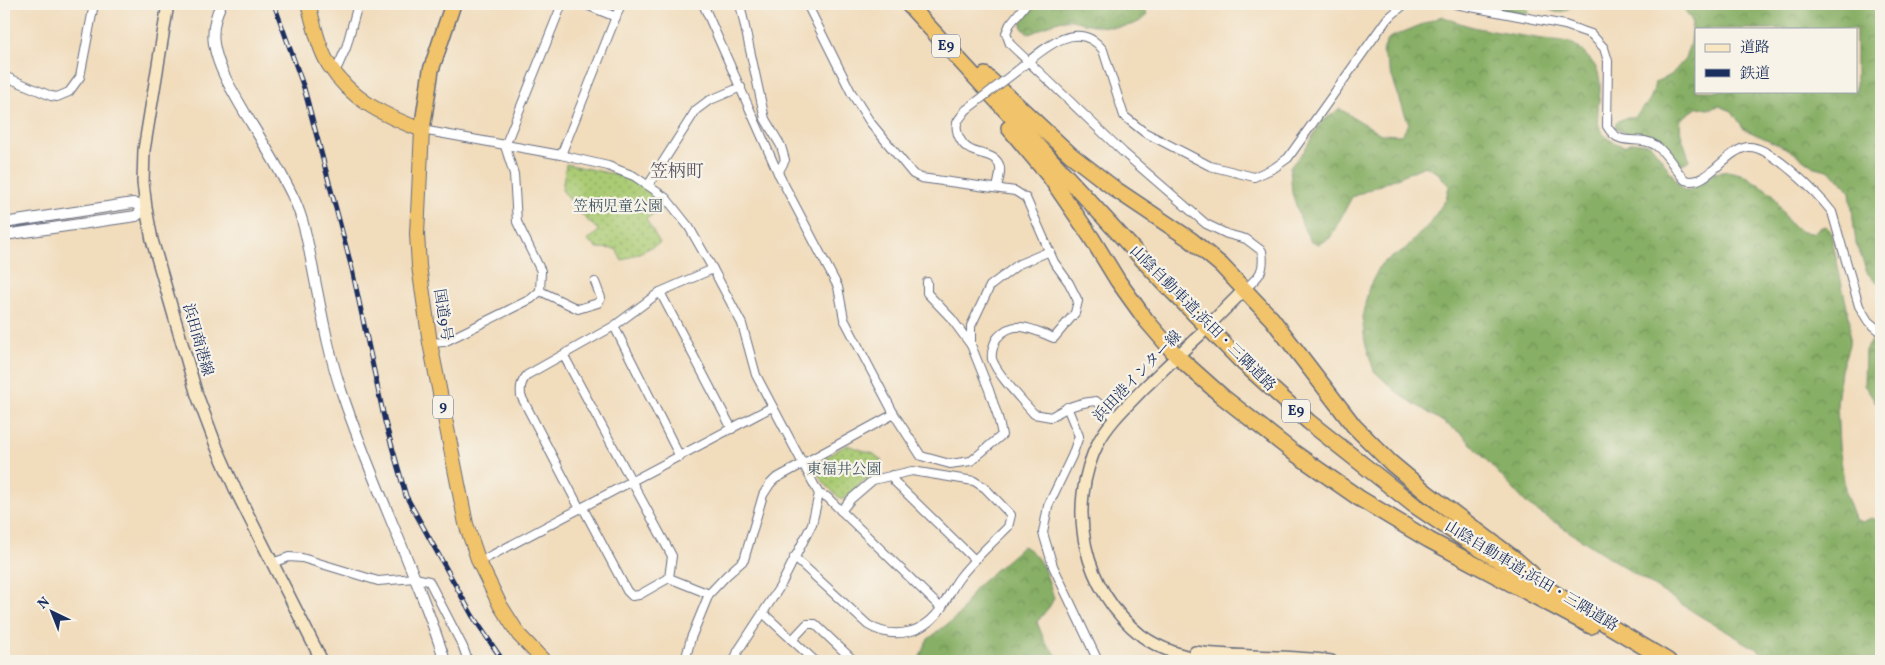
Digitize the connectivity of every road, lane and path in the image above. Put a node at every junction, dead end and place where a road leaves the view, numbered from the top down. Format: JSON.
{"nodes":[{"id":1,"x":94,"y":4,"type":"edge"},
{"id":2,"x":168,"y":4,"type":"edge"},
{"id":3,"x":220,"y":4,"type":"edge"},
{"id":4,"x":308,"y":4,"type":"edge"},
{"id":5,"x":358,"y":4,"type":"edge"},
{"id":6,"x":453,"y":4,"type":"edge"},
{"id":7,"x":562,"y":4,"type":"edge"},
{"id":8,"x":584,"y":4,"type":"edge"},
{"id":9,"x":621,"y":4,"type":"edge"},
{"id":10,"x":703,"y":4,"type":"edge"},
{"id":11,"x":740,"y":4,"type":"edge"},
{"id":12,"x":808,"y":4,"type":"edge"},
{"id":13,"x":909,"y":4,"type":"edge"},
{"id":14,"x":1026,"y":4,"type":"edge"},
{"id":15,"x":1405,"y":4,"type":"edge"},
{"id":16,"x":1455,"y":4,"type":"edge"},
{"id":17,"x":616,"y":18,"type":"junction"},
{"id":18,"x":1029,"y":61,"type":"junction"},
{"id":19,"x":338,"y":66,"type":"dead end"},
{"id":20,"x":4,"y":76,"type":"edge"},
{"id":21,"x":741,"y":87,"type":"junction"},
{"id":22,"x":985,"y":88,"type":"junction"},
{"id":23,"x":422,"y":130,"type":"junction"},
{"id":24,"x":505,"y":146,"type":"junction"},
{"id":25,"x":561,"y":155,"type":"junction"},
{"id":26,"x":778,"y":173,"type":"junction"},
{"id":27,"x":649,"y":184,"type":"junction"},
{"id":28,"x":997,"y":188,"type":"junction"},
{"id":29,"x":146,"y":208,"type":"junction"},
{"id":30,"x":4,"y":223,"type":"edge"},
{"id":31,"x":4,"y":235,"type":"edge"},
{"id":32,"x":1050,"y":251,"type":"junction"},
{"id":33,"x":713,"y":269,"type":"junction"},
{"id":34,"x":595,"y":282,"type":"dead end"},
{"id":35,"x":926,"y":282,"type":"dead end"},
{"id":36,"x":1245,"y":289,"type":"junction"},
{"id":37,"x":540,"y":291,"type":"junction"},
{"id":38,"x":660,"y":292,"type":"junction"},
{"id":39,"x":1214,"y":320,"type":"dead end"},
{"id":40,"x":614,"y":326,"type":"junction"},
{"id":41,"x":1881,"y":332,"type":"edge"},
{"id":42,"x":1200,"y":334,"type":"dead end"},
{"id":43,"x":430,"y":343,"type":"junction"},
{"id":44,"x":971,"y":346,"type":"junction"},
{"id":45,"x":564,"y":356,"type":"junction"},
{"id":46,"x":1177,"y":356,"type":"junction"},
{"id":47,"x":772,"y":407,"type":"junction"},
{"id":48,"x":1066,"y":407,"type":"junction"},
{"id":49,"x":894,"y":414,"type":"junction"},
{"id":50,"x":1116,"y":418,"type":"junction"},
{"id":51,"x":732,"y":428,"type":"junction"},
{"id":52,"x":680,"y":457,"type":"junction"},
{"id":53,"x":803,"y":464,"type":"junction"},
{"id":54,"x":892,"y":475,"type":"junction"},
{"id":55,"x":633,"y":482,"type":"junction"},
{"id":56,"x":819,"y":494,"type":"junction"},
{"id":57,"x":582,"y":509,"type":"junction"},
{"id":58,"x":841,"y":511,"type":"junction"},
{"id":59,"x":794,"y":557,"type":"junction"},
{"id":60,"x":975,"y":560,"type":"junction"},
{"id":61,"x":479,"y":562,"type":"junction"},
{"id":62,"x":272,"y":563,"type":"junction"},
{"id":63,"x":415,"y":578,"type":"junction"},
{"id":64,"x":669,"y":578,"type":"junction"},
{"id":65,"x":1551,"y":592,"type":"junction"},
{"id":66,"x":709,"y":594,"type":"junction"},
{"id":67,"x":941,"y":608,"type":"junction"},
{"id":68,"x":763,"y":613,"type":"junction"},
{"id":69,"x":792,"y":640,"type":"junction"},
{"id":70,"x":1164,"y":648,"type":"junction"},
{"id":71,"x":322,"y":661,"type":"edge"},
{"id":72,"x":445,"y":661,"type":"edge"},
{"id":73,"x":468,"y":661,"type":"edge"},
{"id":74,"x":544,"y":661,"type":"edge"},
{"id":75,"x":685,"y":661,"type":"edge"},
{"id":76,"x":734,"y":661,"type":"edge"},
{"id":77,"x":814,"y":661,"type":"edge"},
{"id":78,"x":854,"y":661,"type":"edge"},
{"id":79,"x":1098,"y":661,"type":"edge"},
{"id":80,"x":1206,"y":661,"type":"edge"},
{"id":81,"x":1331,"y":661,"type":"edge"},
{"id":82,"x":1656,"y":661,"type":"edge"},
{"id":83,"x":1668,"y":661,"type":"edge"}],
"edges":[{"from":1,"to":20,"type":"street"},
{"from":2,"to":29,"type":"main road","name":"浜田商港線"},
{"from":3,"to":63,"type":"street"},
{"from":4,"to":23,"type":"highway"},
{"from":5,"to":19,"type":"street"},
{"from":6,"to":23,"type":"highway"},
{"from":7,"to":24,"type":"street"},
{"from":8,"to":17,"type":"street"},
{"from":9,"to":17,"type":"street"},
{"from":10,"to":21,"type":"street"},
{"from":11,"to":26,"type":"street"},
{"from":12,"to":28,"type":"street"},
{"from":13,"to":22,"type":"highway","name":"山陰自動車道;浜田・三隅道路","number":"E9"},
{"from":13,"to":36,"type":"highway"},
{"from":14,"to":18,"type":"street"},
{"from":15,"to":18,"type":"street"},
{"from":16,"to":41,"type":"street"},
{"from":17,"to":25,"type":"street"},
{"from":18,"to":28,"type":"street","bridge":true},
{"from":18,"to":36,"type":"street"},
{"from":21,"to":26,"type":"street"},
{"from":21,"to":27,"type":"street"},
{"from":22,"to":46,"type":"highway"},
{"from":22,"to":65,"type":"highway","name":"山陰自動車道;浜田・三隅道路","number":"E9"},
{"from":23,"to":24,"type":"street"},
{"from":23,"to":43,"type":"highway","name":"国道9号","number":"9"},
{"from":24,"to":25,"type":"street"},
{"from":24,"to":37,"type":"street"},
{"from":25,"to":27,"type":"street"},
{"from":26,"to":49,"type":"street"},
{"from":27,"to":33,"type":"street"},
{"from":28,"to":32,"type":"street"},
{"from":29,"to":30,"type":"street"},
{"from":29,"to":31,"type":"street"},
{"from":29,"to":62,"type":"main road","name":"浜田商港線"},
{"from":32,"to":44,"type":"street"},
{"from":32,"to":48,"type":"street"},
{"from":33,"to":38,"type":"street"},
{"from":33,"to":47,"type":"street"},
{"from":34,"to":37,"type":"street"},
{"from":35,"to":44,"type":"street"},
{"from":36,"to":39,"type":"main road"},
{"from":36,"to":65,"type":"highway"},
{"from":37,"to":43,"type":"street"},
{"from":38,"to":40,"type":"street"},
{"from":38,"to":51,"type":"street"},
{"from":40,"to":45,"type":"street"},
{"from":40,"to":52,"type":"street"},
{"from":42,"to":46,"type":"main road","name":"浜田港インター線"},
{"from":43,"to":61,"type":"highway","name":"国道9号","number":"9"},
{"from":44,"to":49,"type":"street"},
{"from":45,"to":55,"type":"street"},
{"from":45,"to":57,"type":"street"},
{"from":46,"to":50,"type":"main road","name":"浜田港インター線"},
{"from":46,"to":82,"type":"highway"},
{"from":47,"to":51,"type":"street"},
{"from":47,"to":53,"type":"street"},
{"from":48,"to":50,"type":"street"},
{"from":48,"to":79,"type":"street"},
{"from":49,"to":53,"type":"street"},
{"from":50,"to":70,"type":"main road","name":"浜田港インター線"},
{"from":51,"to":52,"type":"street"},
{"from":52,"to":55,"type":"street"},
{"from":53,"to":56,"type":"street"},
{"from":53,"to":66,"type":"street"},
{"from":54,"to":58,"type":"street"},
{"from":54,"to":60,"type":"street"},
{"from":54,"to":60,"type":"street"},
{"from":55,"to":57,"type":"street"},
{"from":55,"to":64,"type":"street"},
{"from":56,"to":58,"type":"street"},
{"from":56,"to":59,"type":"street"},
{"from":57,"to":61,"type":"street"},
{"from":57,"to":64,"type":"street"},
{"from":58,"to":67,"type":"street"},
{"from":59,"to":67,"type":"street"},
{"from":59,"to":68,"type":"street"},
{"from":60,"to":67,"type":"street"},
{"from":61,"to":74,"type":"highway","name":"国道9号","number":"9"},
{"from":62,"to":63,"type":"street"},
{"from":62,"to":71,"type":"main road","name":"浜田商港線"},
{"from":63,"to":72,"type":"street"},
{"from":63,"to":73,"type":"street"},
{"from":64,"to":66,"type":"street"},
{"from":65,"to":83,"type":"highway","name":"山陰自動車道;浜田・三隅道路","number":"E9"},
{"from":66,"to":75,"type":"street"},
{"from":68,"to":69,"type":"street"},
{"from":68,"to":76,"type":"street"},
{"from":69,"to":77,"type":"street"},
{"from":69,"to":78,"type":"street"},
{"from":70,"to":80,"type":"main road","name":"浜田港インター線"},
{"from":70,"to":81,"type":"main road","name":"浜田港インター線"}]}
